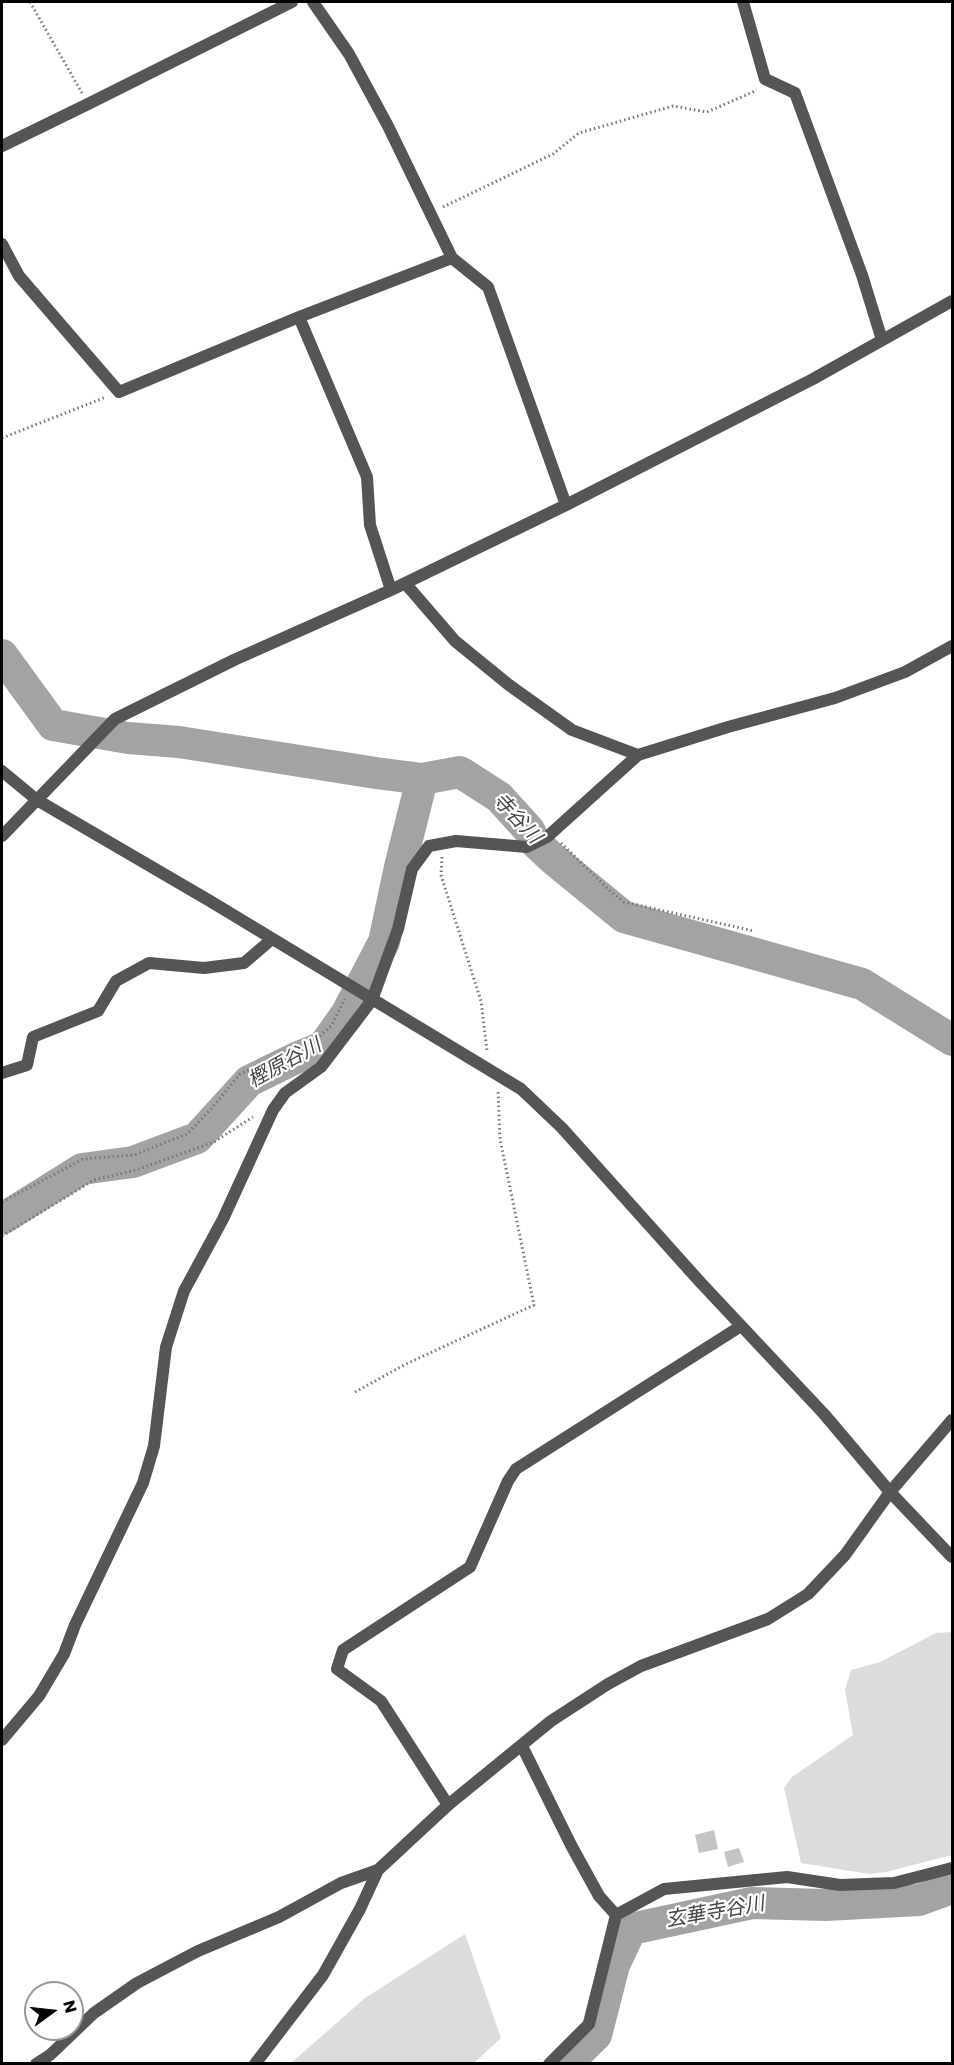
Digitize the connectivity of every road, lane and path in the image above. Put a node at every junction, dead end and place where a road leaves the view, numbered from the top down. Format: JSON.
{"nodes":[{"id":1,"x":30,"y":2,"type":"edge"},
{"id":2,"x":292,"y":2,"type":"edge"},
{"id":3,"x":313,"y":2,"type":"edge"},
{"id":4,"x":743,"y":2,"type":"edge"},
{"id":5,"x":765,"y":79,"type":"junction"},
{"id":6,"x":88,"y":105,"type":"junction"},
{"id":7,"x":2,"y":146,"type":"edge"},
{"id":8,"x":431,"y":213,"type":"junction"},
{"id":9,"x":2,"y":244,"type":"edge"},
{"id":10,"x":452,"y":258,"type":"junction"},
{"id":11,"x":952,"y":301,"type":"edge"},
{"id":12,"x":299,"y":316,"type":"junction"},
{"id":13,"x":882,"y":340,"type":"junction"},
{"id":14,"x":119,"y":392,"type":"junction"},
{"id":15,"x":2,"y":438,"type":"edge"},
{"id":16,"x":566,"y":505,"type":"junction"},
{"id":17,"x":405,"y":583,"type":"junction"},
{"id":18,"x":391,"y":590,"type":"junction"},
{"id":19,"x":952,"y":646,"type":"edge"},
{"id":20,"x":638,"y":755,"type":"junction"},
{"id":21,"x":2,"y":771,"type":"edge"},
{"id":22,"x":37,"y":800,"type":"junction"},
{"id":23,"x":549,"y":835,"type":"junction"},
{"id":24,"x":2,"y":836,"type":"edge"},
{"id":25,"x":444,"y":843,"type":"junction"},
{"id":26,"x":754,"y":931,"type":"dead end"},
{"id":27,"x":272,"y":939,"type":"junction"},
{"id":28,"x":351,"y":987,"type":"junction"},
{"id":29,"x":372,"y":1000,"type":"junction"},
{"id":30,"x":493,"y":1071,"type":"junction"},
{"id":31,"x":2,"y":1073,"type":"edge"},
{"id":32,"x":253,"y":1117,"type":"dead end"},
{"id":33,"x":2,"y":1202,"type":"edge"},
{"id":34,"x":2,"y":1236,"type":"edge"},
{"id":35,"x":741,"y":1326,"type":"junction"},
{"id":36,"x":355,"y":1392,"type":"dead end"},
{"id":37,"x":952,"y":1420,"type":"edge"},
{"id":38,"x":891,"y":1492,"type":"junction"},
{"id":39,"x":952,"y":1557,"type":"edge"},
{"id":40,"x":2,"y":1740,"type":"edge"},
{"id":41,"x":522,"y":1746,"type":"junction"},
{"id":42,"x":448,"y":1805,"type":"junction"},
{"id":43,"x":952,"y":1868,"type":"edge"},
{"id":44,"x":378,"y":1870,"type":"junction"},
{"id":45,"x":616,"y":1915,"type":"junction"},
{"id":46,"x":36,"y":2064,"type":"edge"},
{"id":47,"x":255,"y":2064,"type":"edge"},
{"id":48,"x":549,"y":2064,"type":"edge"}],
"edges":[{"from":1,"to":6,"type":"path"},
{"from":2,"to":6,"type":"street"},
{"from":3,"to":8,"type":"street"},
{"from":4,"to":5,"type":"street"},
{"from":5,"to":8,"type":"path"},
{"from":5,"to":13,"type":"street"},
{"from":6,"to":7,"type":"street"},
{"from":8,"to":10,"type":"street"},
{"from":9,"to":14,"type":"street"},
{"from":10,"to":12,"type":"street"},
{"from":10,"to":16,"type":"street"},
{"from":11,"to":13,"type":"street"},
{"from":12,"to":14,"type":"street"},
{"from":12,"to":18,"type":"street"},
{"from":13,"to":16,"type":"street"},
{"from":14,"to":15,"type":"path"},
{"from":16,"to":17,"type":"street"},
{"from":17,"to":18,"type":"street"},
{"from":17,"to":20,"type":"street"},
{"from":18,"to":22,"type":"street"},
{"from":19,"to":20,"type":"street"},
{"from":20,"to":23,"type":"street"},
{"from":21,"to":22,"type":"street"},
{"from":22,"to":24,"type":"street"},
{"from":22,"to":27,"type":"street"},
{"from":23,"to":25,"type":"street"},
{"from":23,"to":26,"type":"path"},
{"from":25,"to":29,"type":"street"},
{"from":25,"to":30,"type":"path"},
{"from":27,"to":28,"type":"street"},
{"from":27,"to":31,"type":"street"},
{"from":28,"to":29,"type":"street"},
{"from":28,"to":33,"type":"path"},
{"from":29,"to":30,"type":"street"},
{"from":29,"to":40,"type":"street"},
{"from":30,"to":35,"type":"street"},
{"from":30,"to":36,"type":"path"},
{"from":32,"to":34,"type":"path"},
{"from":35,"to":38,"type":"street"},
{"from":35,"to":42,"type":"street"},
{"from":37,"to":38,"type":"street"},
{"from":38,"to":39,"type":"street"},
{"from":38,"to":41,"type":"street"},
{"from":41,"to":42,"type":"street"},
{"from":41,"to":45,"type":"street"},
{"from":42,"to":44,"type":"street"},
{"from":43,"to":45,"type":"street"},
{"from":44,"to":46,"type":"street"},
{"from":44,"to":47,"type":"street"},
{"from":45,"to":48,"type":"street"}]}
